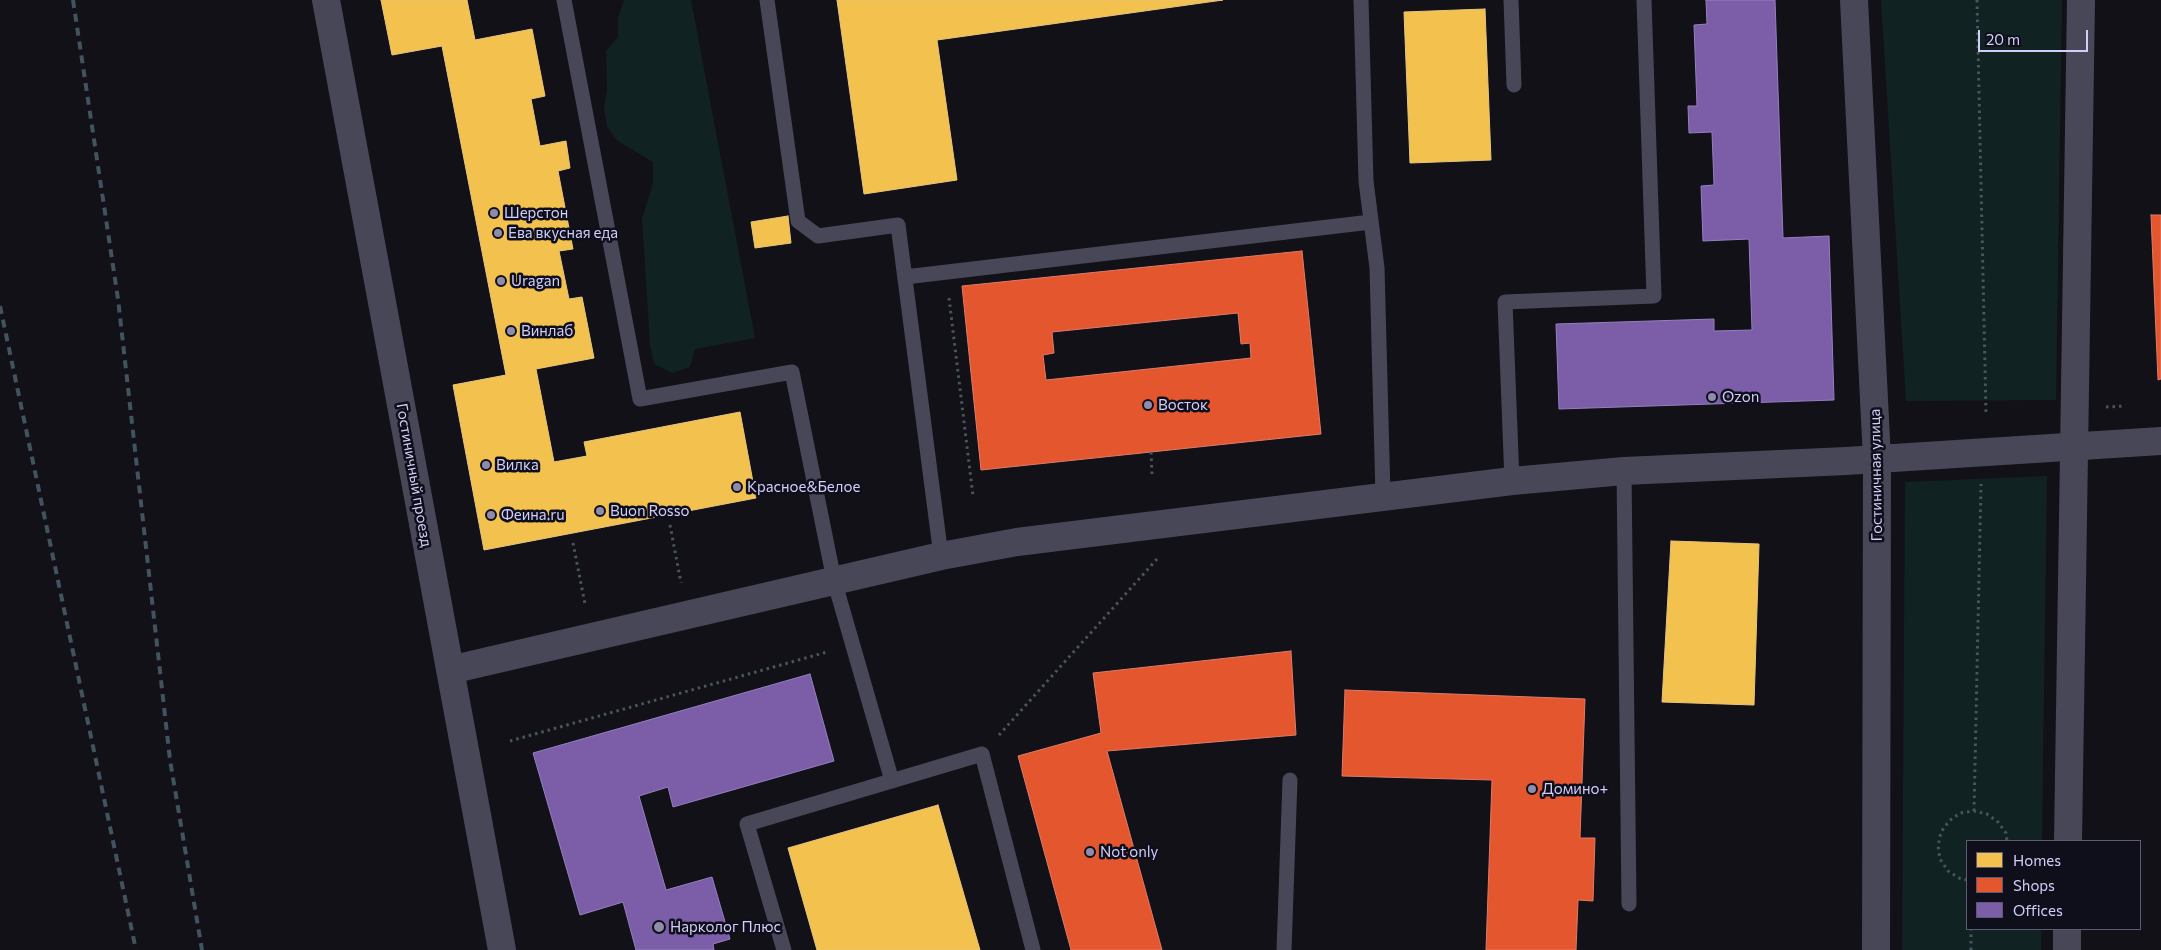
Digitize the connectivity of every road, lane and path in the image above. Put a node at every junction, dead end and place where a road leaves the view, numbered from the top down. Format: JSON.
{"nodes":[{"id":1,"x":326,"y":0,"type":"edge"},
{"id":2,"x":564,"y":0,"type":"edge"},
{"id":3,"x":766,"y":0,"type":"edge"},
{"id":4,"x":1361,"y":0,"type":"edge"},
{"id":5,"x":1511,"y":0,"type":"edge"},
{"id":6,"x":1644,"y":0,"type":"edge"},
{"id":7,"x":1854,"y":0,"type":"edge"},
{"id":8,"x":1977,"y":0,"type":"edge"},
{"id":9,"x":2081,"y":0,"type":"edge"},
{"id":10,"x":1514,"y":85,"type":"dead end"},
{"id":11,"x":1371,"y":222,"type":"junction"},
{"id":12,"x":946,"y":272,"type":"junction"},
{"id":13,"x":905,"y":277,"type":"junction"},
{"id":14,"x":2125,"y":406,"type":"dead end"},
{"id":15,"x":2098,"y":407,"type":"dead end"},
{"id":16,"x":1986,"y":413,"type":"dead end"},
{"id":17,"x":2161,"y":442,"type":"edge"},
{"id":18,"x":2074,"y":447,"type":"junction"},
{"id":19,"x":1151,"y":452,"type":"dead end"},
{"id":20,"x":1877,"y":459,"type":"junction"},
{"id":21,"x":1624,"y":471,"type":"junction"},
{"id":22,"x":1152,"y":475,"type":"dead end"},
{"id":23,"x":1512,"y":481,"type":"junction"},
{"id":24,"x":1981,"y":482,"type":"dead end"},
{"id":25,"x":973,"y":496,"type":"dead end"},
{"id":26,"x":1383,"y":496,"type":"junction"},
{"id":27,"x":670,"y":524,"type":"dead end"},
{"id":28,"x":573,"y":543,"type":"dead end"},
{"id":29,"x":941,"y":556,"type":"junction"},
{"id":30,"x":1158,"y":557,"type":"dead end"},
{"id":31,"x":834,"y":580,"type":"junction"},
{"id":32,"x":687,"y":614,"type":"junction"},
{"id":33,"x":591,"y":637,"type":"junction"},
{"id":34,"x":852,"y":644,"type":"junction"},
{"id":35,"x":450,"y":670,"type":"junction"},
{"id":36,"x":510,"y":741,"type":"dead end"},
{"id":37,"x":982,"y":754,"type":"junction"},
{"id":38,"x":1290,"y":780,"type":"dead end"},
{"id":39,"x":892,"y":781,"type":"junction"},
{"id":40,"x":1974,"y":811,"type":"junction"},
{"id":41,"x":2007,"y":840,"type":"edge"},
{"id":42,"x":2068,"y":840,"type":"edge"},
{"id":43,"x":1966,"y":880,"type":"edge"},
{"id":44,"x":1629,"y":904,"type":"dead end"},
{"id":45,"x":1971,"y":930,"type":"edge"},
{"id":46,"x":2067,"y":930,"type":"edge"},
{"id":47,"x":502,"y":950,"type":"edge"},
{"id":48,"x":784,"y":950,"type":"edge"},
{"id":49,"x":1033,"y":950,"type":"edge"},
{"id":50,"x":1284,"y":950,"type":"edge"},
{"id":51,"x":1876,"y":950,"type":"edge"},
{"id":52,"x":1971,"y":950,"type":"edge"},
{"id":53,"x":2067,"y":950,"type":"edge"}],
"edges":[{"from":1,"to":35,"type":"street","name":"Гостиничный проезд"},
{"from":2,"to":31,"type":"lane"},
{"from":3,"to":13,"type":"lane"},
{"from":4,"to":11,"type":"lane"},
{"from":5,"to":10,"type":"lane"},
{"from":6,"to":23,"type":"lane"},
{"from":7,"to":20,"type":"street","name":"Гостиничная улица"},
{"from":8,"to":16,"type":"path"},
{"from":9,"to":18,"type":"street"},
{"from":11,"to":12,"type":"lane"},
{"from":11,"to":26,"type":"lane"},
{"from":12,"to":13,"type":"lane"},
{"from":12,"to":25,"type":"path"},
{"from":13,"to":29,"type":"lane"},
{"from":14,"to":15,"type":"path"},
{"from":17,"to":18,"type":"street"},
{"from":18,"to":20,"type":"street"},
{"from":18,"to":42,"type":"street"},
{"from":19,"to":22,"type":"path"},
{"from":20,"to":21,"type":"street"},
{"from":20,"to":51,"type":"street","name":"Гостиничная улица"},
{"from":21,"to":23,"type":"street"},
{"from":21,"to":44,"type":"lane"},
{"from":23,"to":26,"type":"street"},
{"from":24,"to":40,"type":"path"},
{"from":26,"to":29,"type":"street"},
{"from":27,"to":32,"type":"path"},
{"from":28,"to":33,"type":"path"},
{"from":29,"to":31,"type":"street"},
{"from":30,"to":37,"type":"path"},
{"from":31,"to":32,"type":"street"},
{"from":31,"to":34,"type":"lane"},
{"from":32,"to":33,"type":"street"},
{"from":33,"to":35,"type":"street"},
{"from":34,"to":36,"type":"path"},
{"from":34,"to":39,"type":"lane"},
{"from":35,"to":47,"type":"street","name":"Гостиничный проезд"},
{"from":37,"to":39,"type":"lane"},
{"from":37,"to":49,"type":"lane"},
{"from":38,"to":50,"type":"lane"},
{"from":39,"to":48,"type":"lane"},
{"from":40,"to":41,"type":"path"},
{"from":40,"to":43,"type":"path"},
{"from":45,"to":52,"type":"path"},
{"from":46,"to":53,"type":"street"}]}
